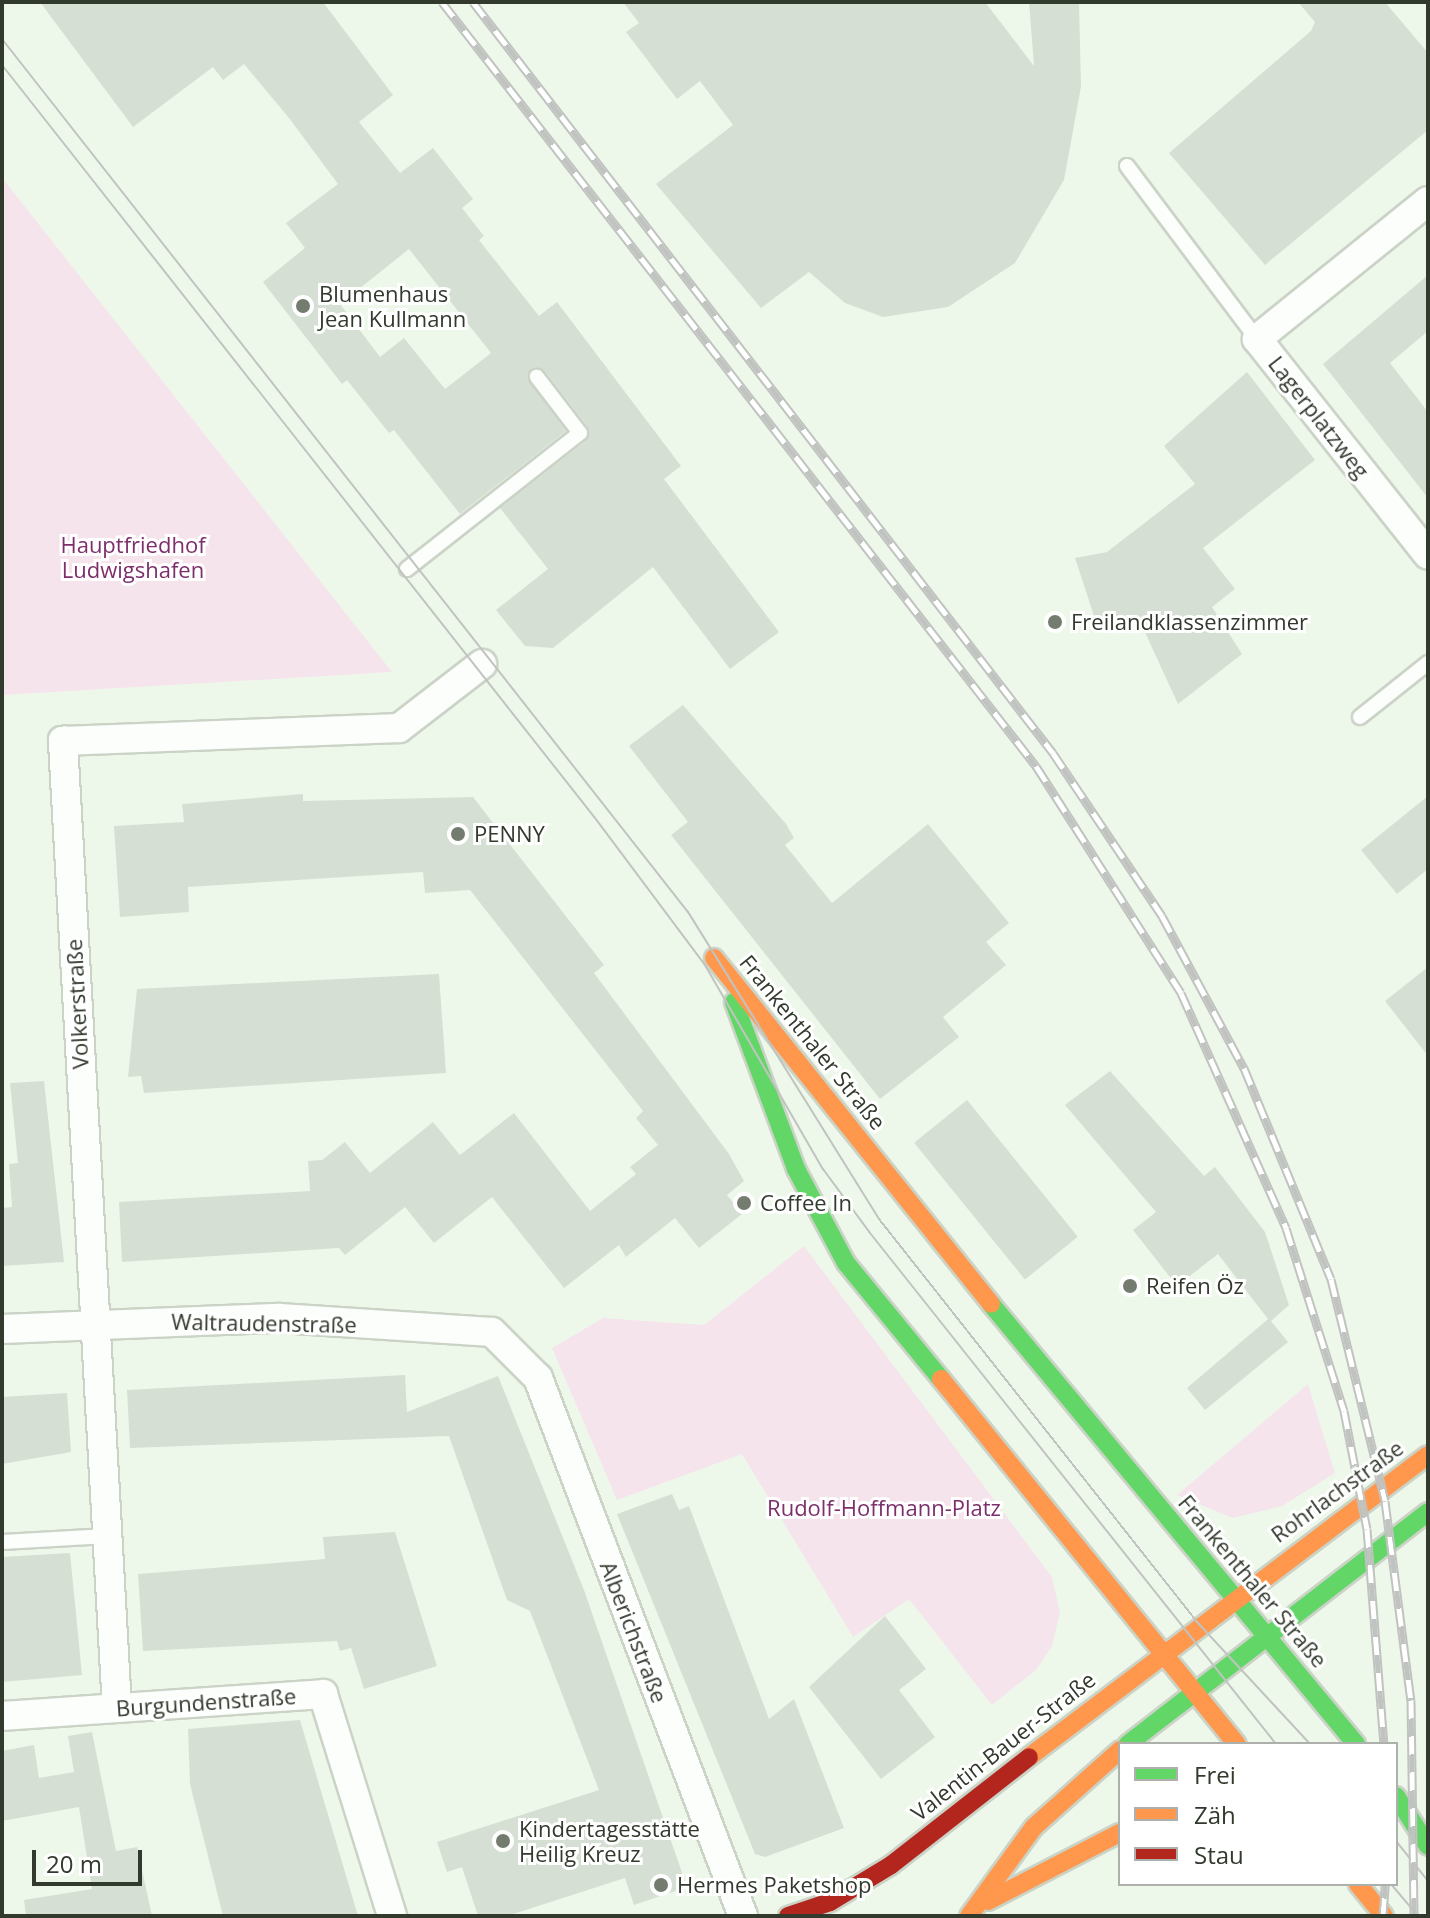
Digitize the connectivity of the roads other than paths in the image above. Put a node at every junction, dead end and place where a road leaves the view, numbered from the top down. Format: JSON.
{"nodes":[{"id":1,"x":1127,"y":166,"type":"dead end"},
{"id":2,"x":1428,"y":201,"type":"edge"},
{"id":3,"x":1257,"y":339,"type":"junction"},
{"id":4,"x":537,"y":377,"type":"dead end"},
{"id":5,"x":1428,"y":555,"type":"edge"},
{"id":6,"x":407,"y":569,"type":"dead end"},
{"id":7,"x":1428,"y":663,"type":"edge"},
{"id":8,"x":482,"y":664,"type":"dead end"},
{"id":9,"x":1360,"y":717,"type":"dead end"},
{"id":10,"x":93,"y":1324,"type":"junction"},
{"id":11,"x":2,"y":1329,"type":"edge"},
{"id":12,"x":518,"y":1353,"type":"joint"},
{"id":13,"x":1428,"y":1455,"type":"edge"},
{"id":14,"x":1428,"y":1512,"type":"edge"},
{"id":15,"x":105,"y":1536,"type":"junction"},
{"id":16,"x":2,"y":1542,"type":"edge"},
{"id":17,"x":1235,"y":1594,"type":"junction"},
{"id":18,"x":1269,"y":1635,"type":"junction"},
{"id":19,"x":1158,"y":1654,"type":"junction"},
{"id":20,"x":1193,"y":1693,"type":"junction"},
{"id":21,"x":117,"y":1708,"type":"junction"},
{"id":22,"x":2,"y":1716,"type":"edge"},
{"id":23,"x":1131,"y":1742,"type":"edge"},
{"id":24,"x":1235,"y":1742,"type":"edge"},
{"id":25,"x":1354,"y":1742,"type":"edge"},
{"id":26,"x":1118,"y":1752,"type":"edge"},
{"id":27,"x":1398,"y":1799,"type":"edge"},
{"id":28,"x":1118,"y":1834,"type":"edge"},
{"id":29,"x":1428,"y":1846,"type":"edge"},
{"id":30,"x":1360,"y":1886,"type":"edge"},
{"id":31,"x":830,"y":1902,"type":"junction"},
{"id":32,"x":864,"y":1912,"type":"dead end"},
{"id":33,"x":972,"y":1913,"type":"edge"},
{"id":34,"x":392,"y":1916,"type":"edge"},
{"id":35,"x":743,"y":1916,"type":"edge"},
{"id":36,"x":788,"y":1916,"type":"edge"},
{"id":37,"x":1384,"y":1916,"type":"edge"}],
"edges":[{"from":1,"to":3,"type":"lane"},
{"from":2,"to":3,"type":"street","name":"Lagerplatzweg"},
{"from":3,"to":5,"type":"street","name":"Lagerplatzweg"},
{"from":4,"to":6,"type":"lane"},
{"from":7,"to":9,"type":"lane"},
{"from":8,"to":10,"type":"street","name":"Volkerstraße"},
{"from":10,"to":11,"type":"street","name":"Waltraudenstraße"},
{"from":10,"to":12,"type":"street","name":"Waltraudenstraße"},
{"from":10,"to":15,"type":"street","name":"Volkerstraße"},
{"from":12,"to":35,"type":"street","name":"Alberichstraße"},
{"from":13,"to":17,"type":"street","name":"Rohrlachstraße"},
{"from":14,"to":18,"type":"street"},
{"from":15,"to":16,"type":"lane"},
{"from":15,"to":21,"type":"street","name":"Volkerstraße"},
{"from":17,"to":18,"type":"street","name":"Frankenthaler Straße"},
{"from":17,"to":19,"type":"street","name":"Valentin-Bauer-Straße"},
{"from":17,"to":19,"type":"street","name":"Frankenthaler Straße"},
{"from":18,"to":20,"type":"street"},
{"from":18,"to":25,"type":"street","name":"Frankenthaler Straße"},
{"from":19,"to":20,"type":"street","name":"Frankenthaler Straße"},
{"from":19,"to":31,"type":"street","name":"Valentin-Bauer-Straße"},
{"from":20,"to":23,"type":"street"},
{"from":20,"to":24,"type":"street","name":"Frankenthaler Straße"},
{"from":21,"to":22,"type":"street","name":"Burgundenstraße"},
{"from":21,"to":34,"type":"street","name":"Burgundenstraße"},
{"from":26,"to":33,"type":"street"},
{"from":27,"to":29,"type":"street"},
{"from":28,"to":33,"type":"street"},
{"from":30,"to":37,"type":"street"},
{"from":31,"to":32,"type":"street"},
{"from":31,"to":36,"type":"street","name":"Valentin-Bauer-Straße"}]}
